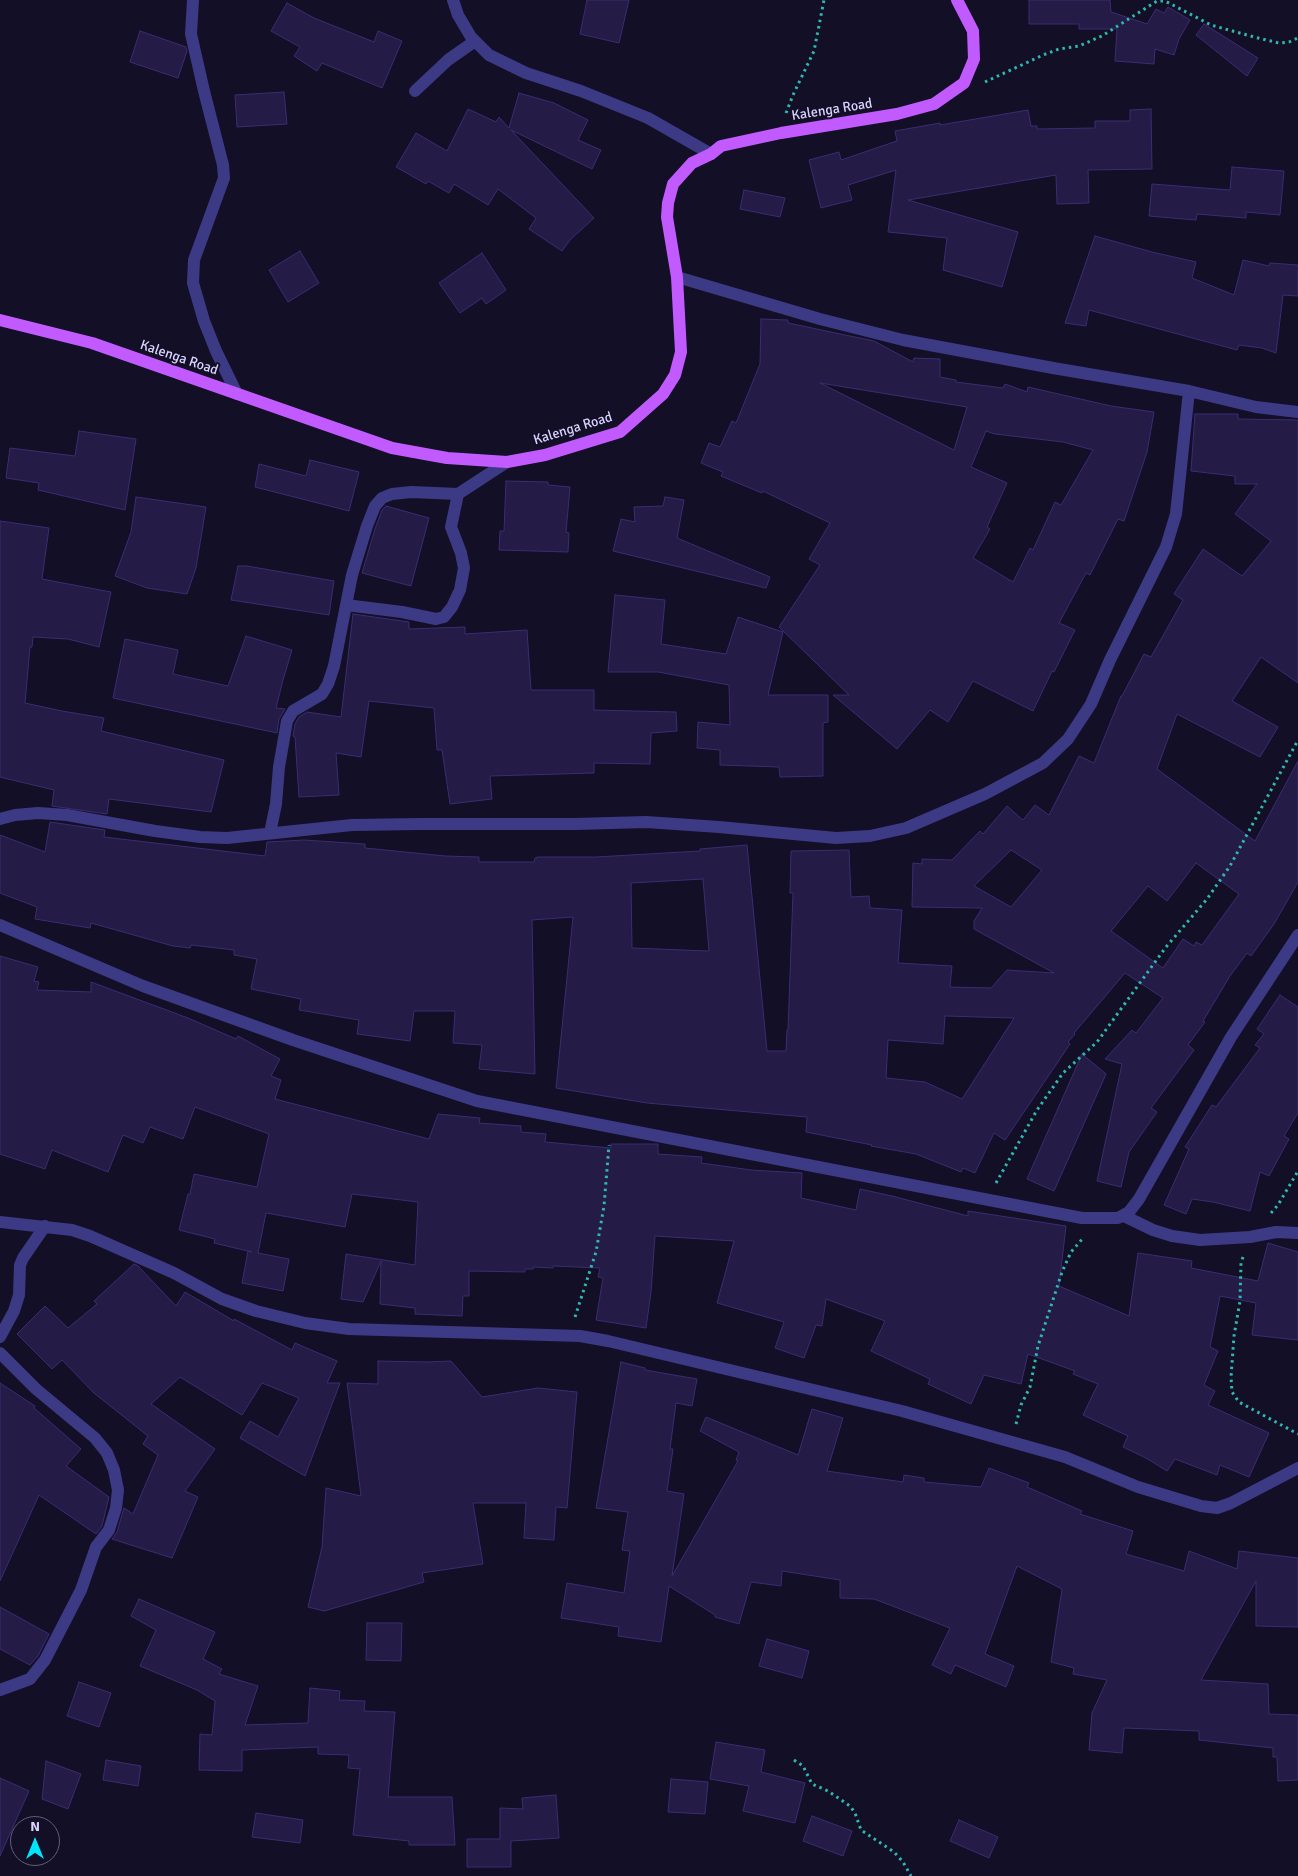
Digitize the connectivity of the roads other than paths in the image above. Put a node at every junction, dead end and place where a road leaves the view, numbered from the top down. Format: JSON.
{"nodes":[{"id":1,"x":193,"y":0,"type":"edge"},
{"id":2,"x":453,"y":0,"type":"edge"},
{"id":3,"x":957,"y":0,"type":"edge"},
{"id":4,"x":475,"y":41,"type":"junction"},
{"id":5,"x":415,"y":91,"type":"dead end"},
{"id":6,"x":711,"y":154,"type":"junction"},
{"id":7,"x":677,"y":277,"type":"junction"},
{"id":8,"x":0,"y":320,"type":"edge"},
{"id":9,"x":1189,"y":391,"type":"junction"},
{"id":10,"x":237,"y":394,"type":"junction"},
{"id":11,"x":1298,"y":412,"type":"edge"},
{"id":12,"x":507,"y":462,"type":"junction"},
{"id":13,"x":458,"y":494,"type":"junction"},
{"id":14,"x":346,"y":605,"type":"junction"},
{"id":15,"x":0,"y":819,"type":"edge"},
{"id":16,"x":270,"y":833,"type":"junction"},
{"id":17,"x":0,"y":925,"type":"edge"},
{"id":18,"x":1298,"y":935,"type":"edge"},
{"id":19,"x":1124,"y":1216,"type":"junction"},
{"id":20,"x":0,"y":1222,"type":"edge"},
{"id":21,"x":45,"y":1226,"type":"junction"},
{"id":22,"x":1298,"y":1233,"type":"edge"},
{"id":23,"x":0,"y":1337,"type":"edge"},
{"id":24,"x":0,"y":1353,"type":"edge"},
{"id":25,"x":1298,"y":1468,"type":"edge"},
{"id":26,"x":0,"y":1690,"type":"edge"}],
"edges":[{"from":1,"to":10,"type":"street"},
{"from":2,"to":4,"type":"street"},
{"from":3,"to":6,"type":"main road","name":"Kalenga Road"},
{"from":4,"to":5,"type":"street"},
{"from":4,"to":6,"type":"street"},
{"from":6,"to":7,"type":"main road","name":"Kalenga Road"},
{"from":7,"to":9,"type":"street"},
{"from":7,"to":12,"type":"main road","name":"Kalenga Road"},
{"from":8,"to":10,"type":"main road","name":"Kalenga Road"},
{"from":9,"to":11,"type":"street"},
{"from":9,"to":16,"type":"street"},
{"from":10,"to":12,"type":"main road","name":"Kalenga Road"},
{"from":12,"to":13,"type":"street"},
{"from":13,"to":14,"type":"street"},
{"from":13,"to":14,"type":"street"},
{"from":14,"to":16,"type":"street"},
{"from":15,"to":16,"type":"street"},
{"from":17,"to":19,"type":"street"},
{"from":18,"to":19,"type":"street"},
{"from":19,"to":22,"type":"street"},
{"from":20,"to":21,"type":"street"},
{"from":21,"to":23,"type":"street"},
{"from":21,"to":25,"type":"street"},
{"from":24,"to":26,"type":"street"}]}
